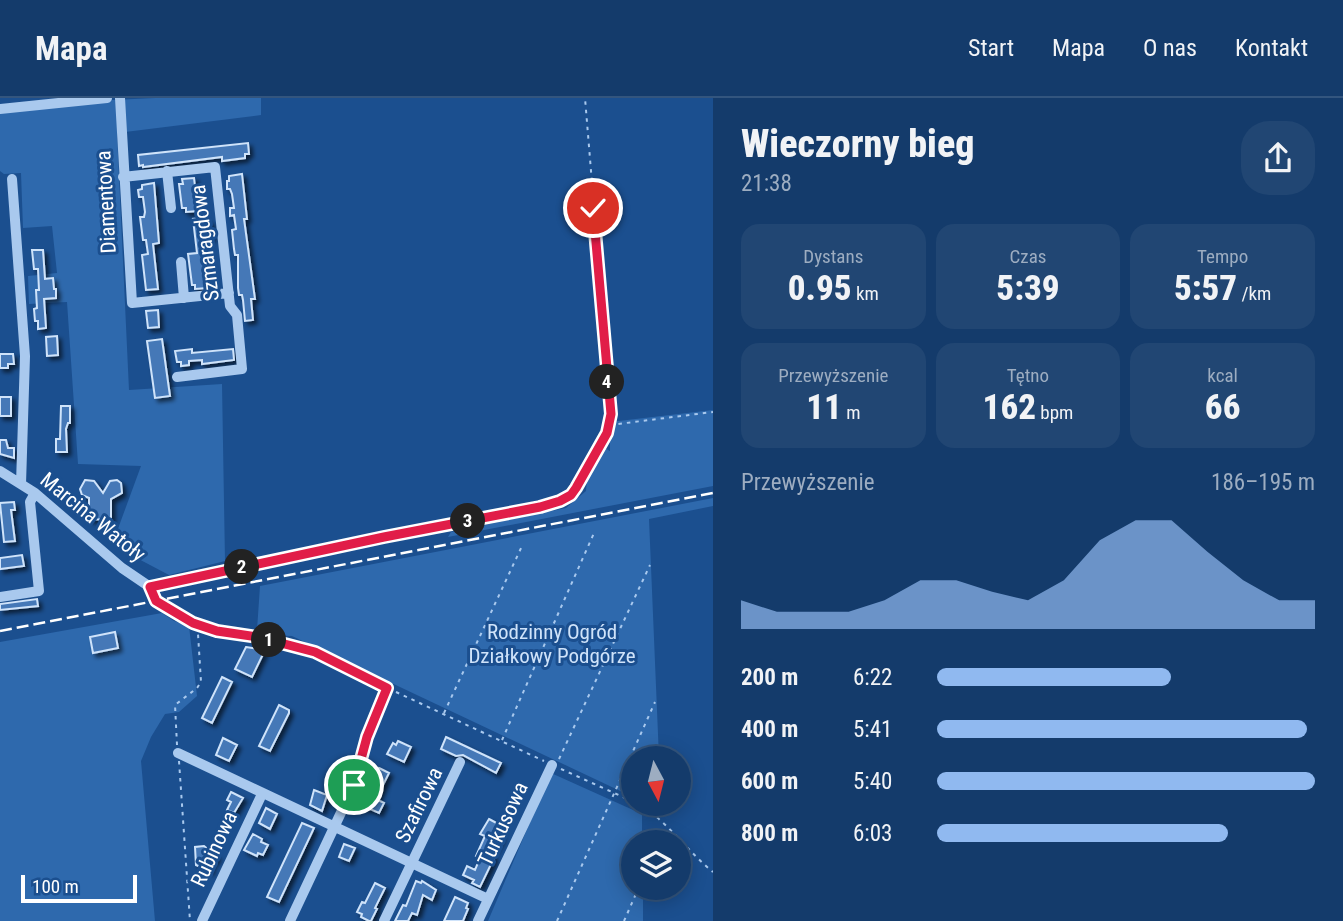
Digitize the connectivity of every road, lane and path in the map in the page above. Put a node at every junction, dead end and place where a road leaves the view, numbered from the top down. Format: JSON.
{"nodes":[{"id":1,"x":107,"y":98,"type":"edge"},
{"id":2,"x":120,"y":98,"type":"edge"},
{"id":3,"x":585,"y":98,"type":"edge"},
{"id":4,"x":0,"y":109,"type":"edge"},
{"id":5,"x":167,"y":172,"type":"junction"},
{"id":6,"x":123,"y":177,"type":"junction"},
{"id":7,"x":12,"y":179,"type":"dead end"},
{"id":8,"x":172,"y":208,"type":"dead end"},
{"id":9,"x":181,"y":262,"type":"dead end"},
{"id":10,"x":229,"y":293,"type":"junction"},
{"id":11,"x":184,"y":298,"type":"junction"},
{"id":12,"x":177,"y":377,"type":"dead end"},
{"id":13,"x":713,"y":412,"type":"edge"},
{"id":14,"x":609,"y":425,"type":"junction"},
{"id":15,"x":0,"y":471,"type":"edge"},
{"id":16,"x":21,"y":484,"type":"junction"},
{"id":17,"x":35,"y":493,"type":"junction"},
{"id":18,"x":594,"y":533,"type":"dead end"},
{"id":19,"x":522,"y":546,"type":"dead end"},
{"id":20,"x":650,"y":565,"type":"dead end"},
{"id":21,"x":150,"y":587,"type":"junction"},
{"id":22,"x":0,"y":597,"type":"edge"},
{"id":23,"x":197,"y":625,"type":"junction"},
{"id":24,"x":387,"y":688,"type":"junction"},
{"id":25,"x":655,"y":702,"type":"dead end"},
{"id":26,"x":443,"y":715,"type":"junction"},
{"id":27,"x":501,"y":741,"type":"junction"},
{"id":28,"x":178,"y":753,"type":"junction"},
{"id":29,"x":460,"y":762,"type":"dead end"},
{"id":30,"x":554,"y":765,"type":"junction"},
{"id":31,"x":614,"y":793,"type":"junction"},
{"id":32,"x":262,"y":794,"type":"junction"},
{"id":33,"x":621,"y":796,"type":"edge"},
{"id":34,"x":656,"y":816,"type":"edge"},
{"id":35,"x":334,"y":828,"type":"junction"},
{"id":36,"x":412,"y":863,"type":"junction"},
{"id":37,"x":713,"y":872,"type":"edge"},
{"id":38,"x":488,"y":899,"type":"junction"},
{"id":39,"x":633,"y":900,"type":"edge"},
{"id":40,"x":190,"y":921,"type":"edge"},
{"id":41,"x":202,"y":921,"type":"edge"},
{"id":42,"x":290,"y":921,"type":"edge"},
{"id":43,"x":384,"y":921,"type":"edge"},
{"id":44,"x":478,"y":921,"type":"edge"},
{"id":45,"x":557,"y":921,"type":"edge"},
{"id":46,"x":624,"y":921,"type":"edge"}],
"edges":[{"from":1,"to":4,"type":"street"},
{"from":2,"to":6,"type":"street","name":"Diamentowa"},
{"from":3,"to":14,"type":"path"},
{"from":5,"to":6,"type":"street"},
{"from":5,"to":8,"type":"street"},
{"from":5,"to":10,"type":"street","name":"Szmaragdowa"},
{"from":6,"to":11,"type":"street","name":"Diamentowa"},
{"from":7,"to":16,"type":"street"},
{"from":9,"to":11,"type":"street"},
{"from":10,"to":11,"type":"street"},
{"from":10,"to":12,"type":"street","name":"Szmaragdowa"},
{"from":13,"to":14,"type":"path"},
{"from":14,"to":21,"type":"path"},
{"from":15,"to":16,"type":"street","name":"Marcina Watoły"},
{"from":16,"to":17,"type":"street","name":"Marcina Watoły"},
{"from":17,"to":21,"type":"street","name":"Marcina Watoły"},
{"from":17,"to":22,"type":"street"},
{"from":18,"to":27,"type":"path"},
{"from":19,"to":26,"type":"path"},
{"from":20,"to":30,"type":"path"},
{"from":21,"to":23,"type":"street","name":"Marcina Watoły"},
{"from":23,"to":24,"type":"street","name":"Marcina Watoły"},
{"from":23,"to":28,"type":"path"},
{"from":24,"to":26,"type":"path"},
{"from":24,"to":35,"type":"street"},
{"from":25,"to":31,"type":"path"},
{"from":26,"to":27,"type":"path"},
{"from":27,"to":30,"type":"path"},
{"from":28,"to":32,"type":"street","name":"Rubinowa"},
{"from":28,"to":40,"type":"path"},
{"from":29,"to":36,"type":"street","name":"Szafirowa"},
{"from":30,"to":31,"type":"path"},
{"from":30,"to":38,"type":"street","name":"Turkusowa"},
{"from":31,"to":33,"type":"path"},
{"from":31,"to":45,"type":"path"},
{"from":32,"to":35,"type":"street","name":"Rubinowa"},
{"from":32,"to":41,"type":"street","name":"Rubinowa"},
{"from":34,"to":37,"type":"path"},
{"from":35,"to":36,"type":"street","name":"Szafirowa"},
{"from":35,"to":42,"type":"street"},
{"from":36,"to":38,"type":"street","name":"Turkusowa"},
{"from":36,"to":43,"type":"street","name":"Szafirowa"},
{"from":38,"to":44,"type":"street","name":"Turkusowa"},
{"from":39,"to":46,"type":"path"}]}
